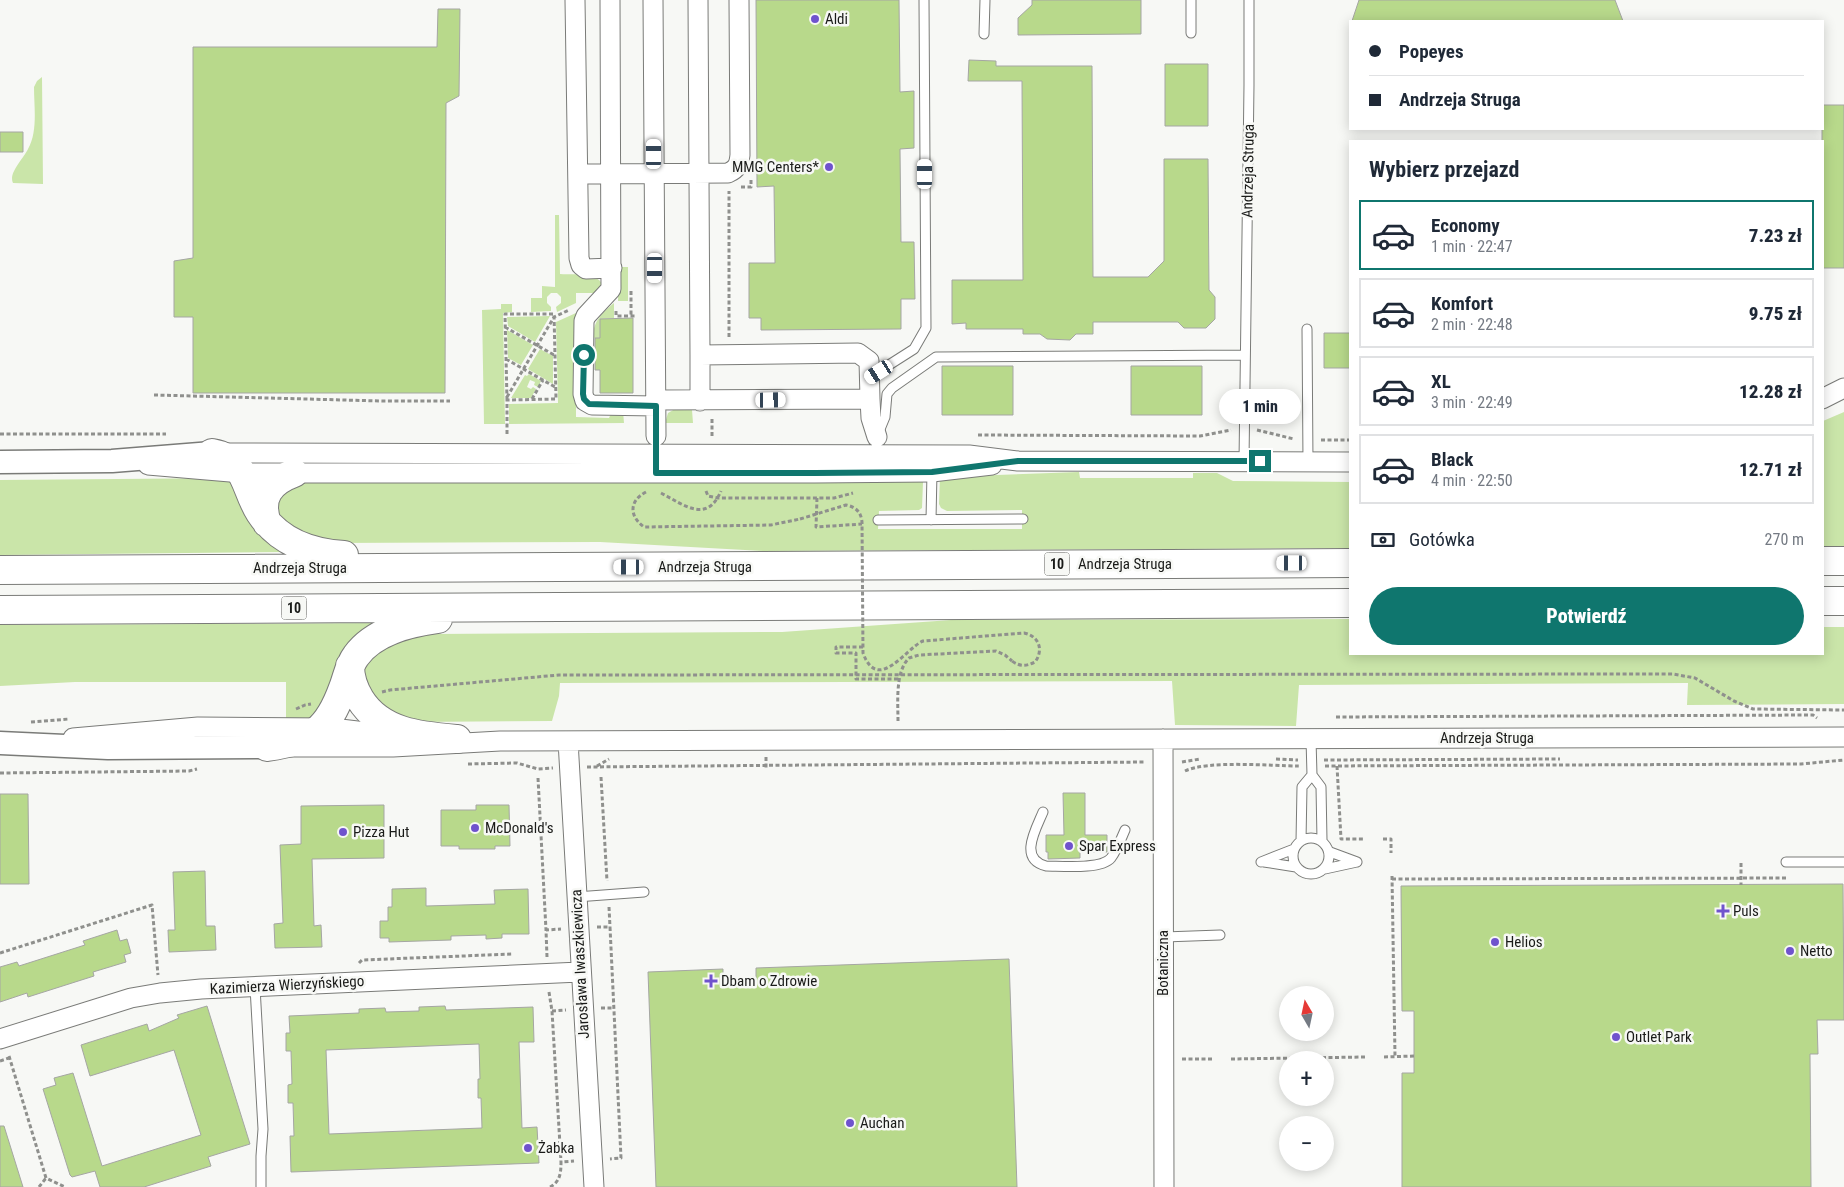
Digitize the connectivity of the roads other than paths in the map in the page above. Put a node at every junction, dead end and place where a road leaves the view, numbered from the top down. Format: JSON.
{"nodes":[{"id":1,"x":575,"y":0,"type":"edge"},
{"id":2,"x":610,"y":0,"type":"edge"},
{"id":3,"x":653,"y":0,"type":"edge"},
{"id":4,"x":698,"y":0,"type":"edge"},
{"id":5,"x":739,"y":0,"type":"edge"},
{"id":6,"x":924,"y":0,"type":"edge"},
{"id":7,"x":985,"y":0,"type":"edge"},
{"id":8,"x":1191,"y":0,"type":"edge"},
{"id":9,"x":1249,"y":0,"type":"edge"},
{"id":10,"x":1191,"y":33,"type":"dead end"},
{"id":11,"x":984,"y":34,"type":"dead end"},
{"id":12,"x":612,"y":173,"type":"junction"},
{"id":13,"x":655,"y":173,"type":"junction"},
{"id":14,"x":699,"y":173,"type":"junction"},
{"id":15,"x":578,"y":174,"type":"junction"},
{"id":16,"x":612,"y":268,"type":"junction"},
{"id":17,"x":1307,"y":329,"type":"dead end"},
{"id":18,"x":706,"y":355,"type":"junction"},
{"id":19,"x":1245,"y":356,"type":"junction"},
{"id":20,"x":870,"y":377,"type":"junction"},
{"id":21,"x":1844,"y":388,"type":"edge"},
{"id":22,"x":1824,"y":398,"type":"edge"},
{"id":23,"x":870,"y":399,"type":"junction"},
{"id":24,"x":706,"y":401,"type":"junction"},
{"id":25,"x":656,"y":403,"type":"junction"},
{"id":26,"x":656,"y":445,"type":"junction"},
{"id":27,"x":212,"y":453,"type":"junction"},
{"id":28,"x":877,"y":455,"type":"junction"},
{"id":29,"x":112,"y":461,"type":"junction"},
{"id":30,"x":1018,"y":461,"type":"junction"},
{"id":31,"x":1244,"y":461,"type":"junction"},
{"id":32,"x":0,"y":462,"type":"edge"},
{"id":33,"x":1308,"y":462,"type":"junction"},
{"id":34,"x":1349,"y":462,"type":"edge"},
{"id":35,"x":932,"y":472,"type":"junction"},
{"id":36,"x":242,"y":473,"type":"junction"},
{"id":37,"x":294,"y":473,"type":"junction"},
{"id":38,"x":654,"y":482,"type":"junction"},
{"id":39,"x":1022,"y":518,"type":"dead end"},
{"id":40,"x":878,"y":520,"type":"dead end"},
{"id":41,"x":931,"y":520,"type":"junction"},
{"id":42,"x":267,"y":523,"type":"junction"},
{"id":43,"x":1824,"y":561,"type":"edge"},
{"id":44,"x":1844,"y":561,"type":"edge"},
{"id":45,"x":1349,"y":563,"type":"edge"},
{"id":46,"x":552,"y":567,"type":"junction"},
{"id":47,"x":0,"y":570,"type":"edge"},
{"id":48,"x":1824,"y":601,"type":"edge"},
{"id":49,"x":1844,"y":601,"type":"edge"},
{"id":50,"x":1349,"y":603,"type":"edge"},
{"id":51,"x":589,"y":607,"type":"junction"},
{"id":52,"x":0,"y":610,"type":"edge"},
{"id":53,"x":350,"y":666,"type":"junction"},
{"id":54,"x":329,"y":718,"type":"junction"},
{"id":55,"x":1844,"y":737,"type":"edge"},
{"id":56,"x":457,"y":739,"type":"junction"},
{"id":57,"x":1311,"y":739,"type":"junction"},
{"id":58,"x":1164,"y":740,"type":"junction"},
{"id":59,"x":500,"y":741,"type":"junction"},
{"id":60,"x":568,"y":741,"type":"junction"},
{"id":61,"x":2,"y":743,"type":"edge"},
{"id":62,"x":267,"y":747,"type":"junction"},
{"id":63,"x":1311,"y":771,"type":"junction"},
{"id":64,"x":1043,"y":812,"type":"dead end"},
{"id":65,"x":1125,"y":830,"type":"dead end"},
{"id":66,"x":1322,"y":840,"type":"junction"},
{"id":67,"x":1301,"y":841,"type":"junction"},
{"id":68,"x":1294,"y":849,"type":"junction"},
{"id":69,"x":1330,"y":852,"type":"junction"},
{"id":70,"x":1786,"y":862,"type":"dead end"},
{"id":71,"x":1844,"y":862,"type":"edge"},
{"id":72,"x":1296,"y":867,"type":"junction"},
{"id":73,"x":1325,"y":869,"type":"junction"},
{"id":74,"x":644,"y":892,"type":"dead end"},
{"id":75,"x":576,"y":897,"type":"junction"},
{"id":76,"x":1220,"y":936,"type":"dead end"},
{"id":77,"x":1164,"y":937,"type":"junction"},
{"id":78,"x":580,"y":972,"type":"junction"},
{"id":79,"x":255,"y":987,"type":"junction"},
{"id":80,"x":2,"y":1038,"type":"edge"},
{"id":81,"x":261,"y":1187,"type":"edge"},
{"id":82,"x":594,"y":1187,"type":"edge"},
{"id":83,"x":1164,"y":1187,"type":"edge"}],
"edges":[{"from":1,"to":15,"type":"street"},
{"from":2,"to":12,"type":"street"},
{"from":3,"to":13,"type":"street"},
{"from":4,"to":14,"type":"street"},
{"from":5,"to":14,"type":"street"},
{"from":6,"to":20,"type":"lane"},
{"from":7,"to":11,"type":"lane"},
{"from":8,"to":10,"type":"lane"},
{"from":9,"to":19,"type":"lane","name":"Andrzeja Struga"},
{"from":12,"to":13,"type":"street"},
{"from":12,"to":15,"type":"street"},
{"from":12,"to":16,"type":"street"},
{"from":13,"to":14,"type":"street"},
{"from":13,"to":25,"type":"street"},
{"from":14,"to":18,"type":"street"},
{"from":15,"to":16,"type":"street"},
{"from":16,"to":25,"type":"street"},
{"from":17,"to":33,"type":"lane"},
{"from":18,"to":20,"type":"street"},
{"from":18,"to":24,"type":"street"},
{"from":19,"to":28,"type":"lane"},
{"from":19,"to":31,"type":"lane","name":"Andrzeja Struga"},
{"from":20,"to":23,"type":"street"},
{"from":21,"to":22,"type":"street"},
{"from":23,"to":24,"type":"street"},
{"from":23,"to":28,"type":"street"},
{"from":24,"to":25,"type":"street"},
{"from":25,"to":26,"type":"street"},
{"from":26,"to":27,"type":"street"},
{"from":26,"to":28,"type":"street"},
{"from":26,"to":38,"type":"lane"},
{"from":27,"to":29,"type":"street"},
{"from":27,"to":36,"type":"main road"},
{"from":28,"to":30,"type":"street"},
{"from":28,"to":35,"type":"street"},
{"from":28,"to":38,"type":"street"},
{"from":29,"to":32,"type":"street"},
{"from":29,"to":36,"type":"street"},
{"from":30,"to":31,"type":"street"},
{"from":30,"to":35,"type":"street"},
{"from":31,"to":33,"type":"street"},
{"from":33,"to":34,"type":"street"},
{"from":35,"to":41,"type":"lane"},
{"from":36,"to":37,"type":"street"},
{"from":36,"to":42,"type":"main road"},
{"from":37,"to":38,"type":"street"},
{"from":37,"to":42,"type":"main road"},
{"from":39,"to":41,"type":"lane"},
{"from":40,"to":41,"type":"lane"},
{"from":42,"to":46,"type":"main road"},
{"from":43,"to":44,"type":"main road"},
{"from":45,"to":46,"type":"main road","name":"Andrzeja Struga","number":"10"},
{"from":46,"to":47,"type":"main road","name":"Andrzeja Struga","number":"10"},
{"from":48,"to":49,"type":"main road"},
{"from":50,"to":51,"type":"main road","number":"10"},
{"from":51,"to":52,"type":"main road","number":"10"},
{"from":51,"to":53,"type":"main road"},
{"from":53,"to":54,"type":"main road"},
{"from":53,"to":56,"type":"main road"},
{"from":54,"to":56,"type":"street","name":"Andrzeja Struga"},
{"from":54,"to":61,"type":"street","name":"Andrzeja Struga"},
{"from":54,"to":62,"type":"main road"},
{"from":55,"to":57,"type":"street","name":"Andrzeja Struga"},
{"from":56,"to":59,"type":"street","name":"Andrzeja Struga"},
{"from":57,"to":58,"type":"street","name":"Andrzeja Struga"},
{"from":57,"to":63,"type":"lane"},
{"from":58,"to":60,"type":"street","name":"Andrzeja Struga"},
{"from":58,"to":77,"type":"street","name":"Botaniczna"},
{"from":59,"to":60,"type":"street","name":"Andrzeja Struga"},
{"from":59,"to":62,"type":"street","name":"Andrzeja Struga"},
{"from":60,"to":75,"type":"street","name":"Jarosława Iwaszkiewicza"},
{"from":61,"to":62,"type":"street","name":"Andrzeja Struga"},
{"from":63,"to":66,"type":"lane"},
{"from":63,"to":67,"type":"lane"},
{"from":64,"to":65,"type":"lane"},
{"from":66,"to":67,"type":"lane"},
{"from":66,"to":69,"type":"lane"},
{"from":67,"to":68,"type":"lane"},
{"from":68,"to":72,"type":"lane"},
{"from":68,"to":72,"type":"lane"},
{"from":69,"to":73,"type":"lane"},
{"from":69,"to":73,"type":"lane"},
{"from":70,"to":71,"type":"lane"},
{"from":72,"to":73,"type":"lane"},
{"from":74,"to":75,"type":"lane"},
{"from":75,"to":78,"type":"street","name":"Jarosława Iwaszkiewicza"},
{"from":76,"to":77,"type":"lane"},
{"from":77,"to":83,"type":"street","name":"Botaniczna"},
{"from":78,"to":79,"type":"street","name":"Kazimierza Wierzyńskiego"},
{"from":78,"to":82,"type":"street","name":"Jarosława Iwaszkiewicza"},
{"from":79,"to":80,"type":"street","name":"Kazimierza Wierzyńskiego"},
{"from":79,"to":81,"type":"lane"}]}
